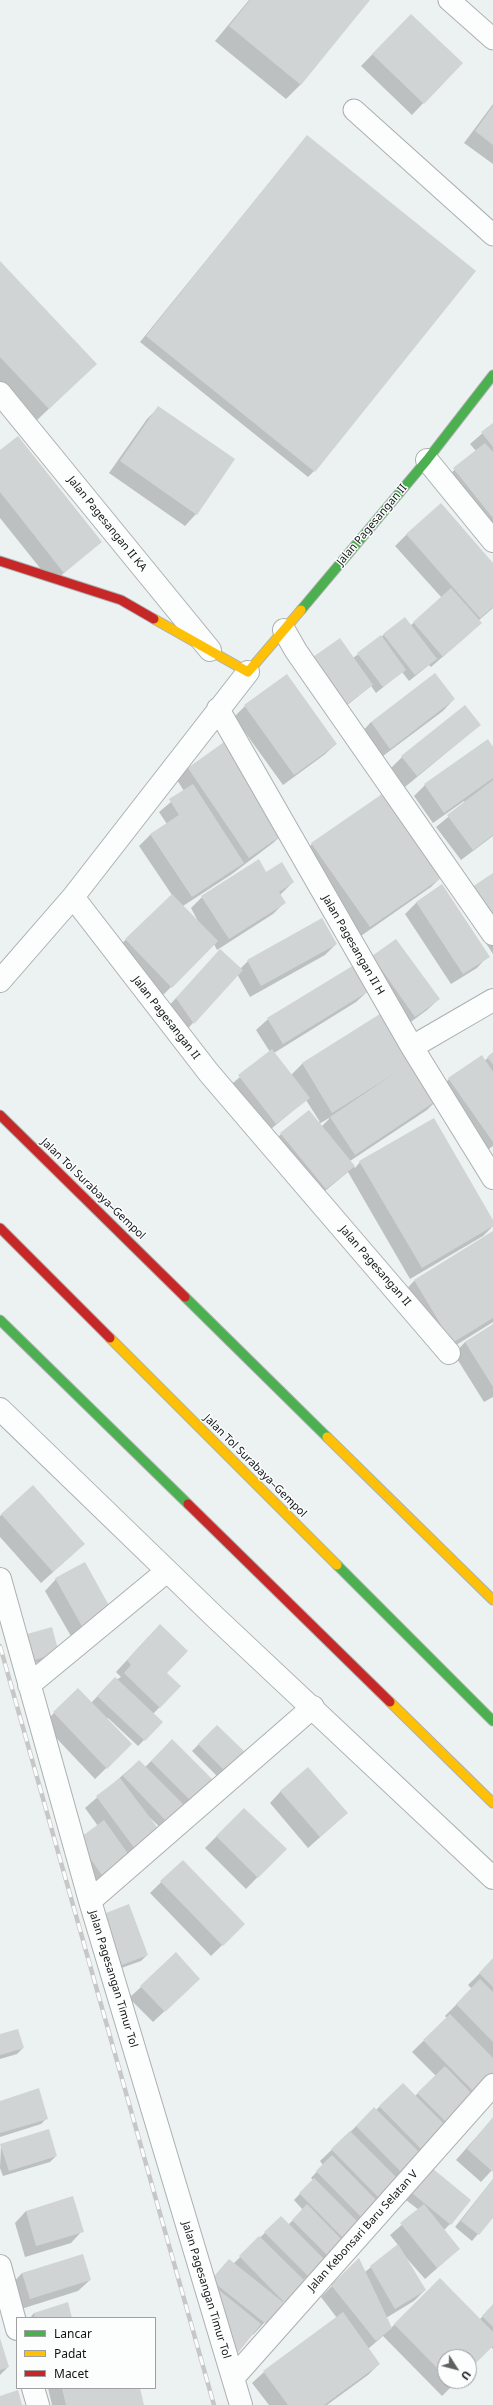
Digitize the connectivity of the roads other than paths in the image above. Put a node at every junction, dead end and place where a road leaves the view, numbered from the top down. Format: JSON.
{"nodes":[{"id":1,"x":449,"y":0,"type":"edge"},
{"id":2,"x":493,"y":39,"type":"edge"},
{"id":3,"x":354,"y":110,"type":"dead end"},
{"id":4,"x":493,"y":235,"type":"edge"},
{"id":5,"x":493,"y":375,"type":"edge"},
{"id":6,"x":0,"y":393,"type":"edge"},
{"id":7,"x":427,"y":460,"type":"junction"},
{"id":8,"x":493,"y":541,"type":"edge"},
{"id":9,"x":0,"y":561,"type":"edge"},
{"id":10,"x":284,"y":630,"type":"junction"},
{"id":11,"x":214,"y":654,"type":"junction"},
{"id":12,"x":248,"y":672,"type":"junction"},
{"id":13,"x":218,"y":709,"type":"junction"},
{"id":14,"x":73,"y":897,"type":"junction"},
{"id":15,"x":493,"y":934,"type":"edge"},
{"id":16,"x":0,"y":981,"type":"edge"},
{"id":17,"x":493,"y":1000,"type":"edge"},
{"id":18,"x":412,"y":1047,"type":"junction"},
{"id":19,"x":0,"y":1115,"type":"edge"},
{"id":20,"x":493,"y":1178,"type":"edge"},
{"id":21,"x":0,"y":1228,"type":"edge"},
{"id":22,"x":0,"y":1320,"type":"edge"},
{"id":23,"x":449,"y":1353,"type":"dead end"},
{"id":24,"x":0,"y":1409,"type":"edge"},
{"id":25,"x":167,"y":1570,"type":"junction"},
{"id":26,"x":0,"y":1579,"type":"edge"},
{"id":27,"x":493,"y":1600,"type":"edge"},
{"id":28,"x":29,"y":1685,"type":"junction"},
{"id":29,"x":312,"y":1707,"type":"junction"},
{"id":30,"x":493,"y":1721,"type":"edge"},
{"id":31,"x":493,"y":1803,"type":"edge"},
{"id":32,"x":493,"y":1878,"type":"edge"},
{"id":33,"x":90,"y":1901,"type":"junction"},
{"id":34,"x":493,"y":2085,"type":"edge"},
{"id":35,"x":0,"y":2266,"type":"edge"},
{"id":36,"x":16,"y":2325,"type":"edge"},
{"id":37,"x":233,"y":2378,"type":"junction"},
{"id":38,"x":33,"y":2389,"type":"edge"},
{"id":39,"x":38,"y":2405,"type":"edge"},
{"id":40,"x":241,"y":2405,"type":"edge"}],
"edges":[{"from":1,"to":2,"type":"lane"},
{"from":3,"to":4,"type":"lane"},
{"from":5,"to":7,"type":"main road","name":"Jalan Pagesangan II"},
{"from":6,"to":11,"type":"street","name":"Jalan Pagesangan II KA"},
{"from":7,"to":8,"type":"street"},
{"from":7,"to":10,"type":"main road","name":"Jalan Pagesangan II"},
{"from":9,"to":11,"type":"main road"},
{"from":10,"to":12,"type":"main road","name":"Jalan Pagesangan II"},
{"from":10,"to":15,"type":"street"},
{"from":11,"to":12,"type":"main road"},
{"from":12,"to":13,"type":"street","name":"Jalan Pagesangan II"},
{"from":13,"to":14,"type":"street","name":"Jalan Pagesangan II"},
{"from":13,"to":18,"type":"street","name":"Jalan Pagesangan II H"},
{"from":14,"to":16,"type":"street"},
{"from":14,"to":23,"type":"street","name":"Jalan Pagesangan II"},
{"from":17,"to":18,"type":"street"},
{"from":18,"to":20,"type":"street","name":"Jalan Pagesangan II H"},
{"from":19,"to":27,"type":"main road","name":"Jalan Tol Surabaya–Gempol"},
{"from":21,"to":30,"type":"main road","name":"Jalan Tol Surabaya–Gempol"},
{"from":22,"to":31,"type":"main road"},
{"from":24,"to":25,"type":"street"},
{"from":25,"to":28,"type":"street"},
{"from":25,"to":29,"type":"street"},
{"from":26,"to":28,"type":"street","name":"Jalan Pagesangan Timur Tol"},
{"from":28,"to":33,"type":"street","name":"Jalan Pagesangan Timur Tol"},
{"from":29,"to":32,"type":"street"},
{"from":29,"to":33,"type":"street"},
{"from":33,"to":37,"type":"street","name":"Jalan Pagesangan Timur Tol"},
{"from":34,"to":37,"type":"street","name":"Jalan Kebonsari Baru Selatan V"},
{"from":35,"to":36,"type":"street"},
{"from":37,"to":40,"type":"street","name":"Jalan Pagesangan Timur Tol"},
{"from":38,"to":39,"type":"street"}]}
